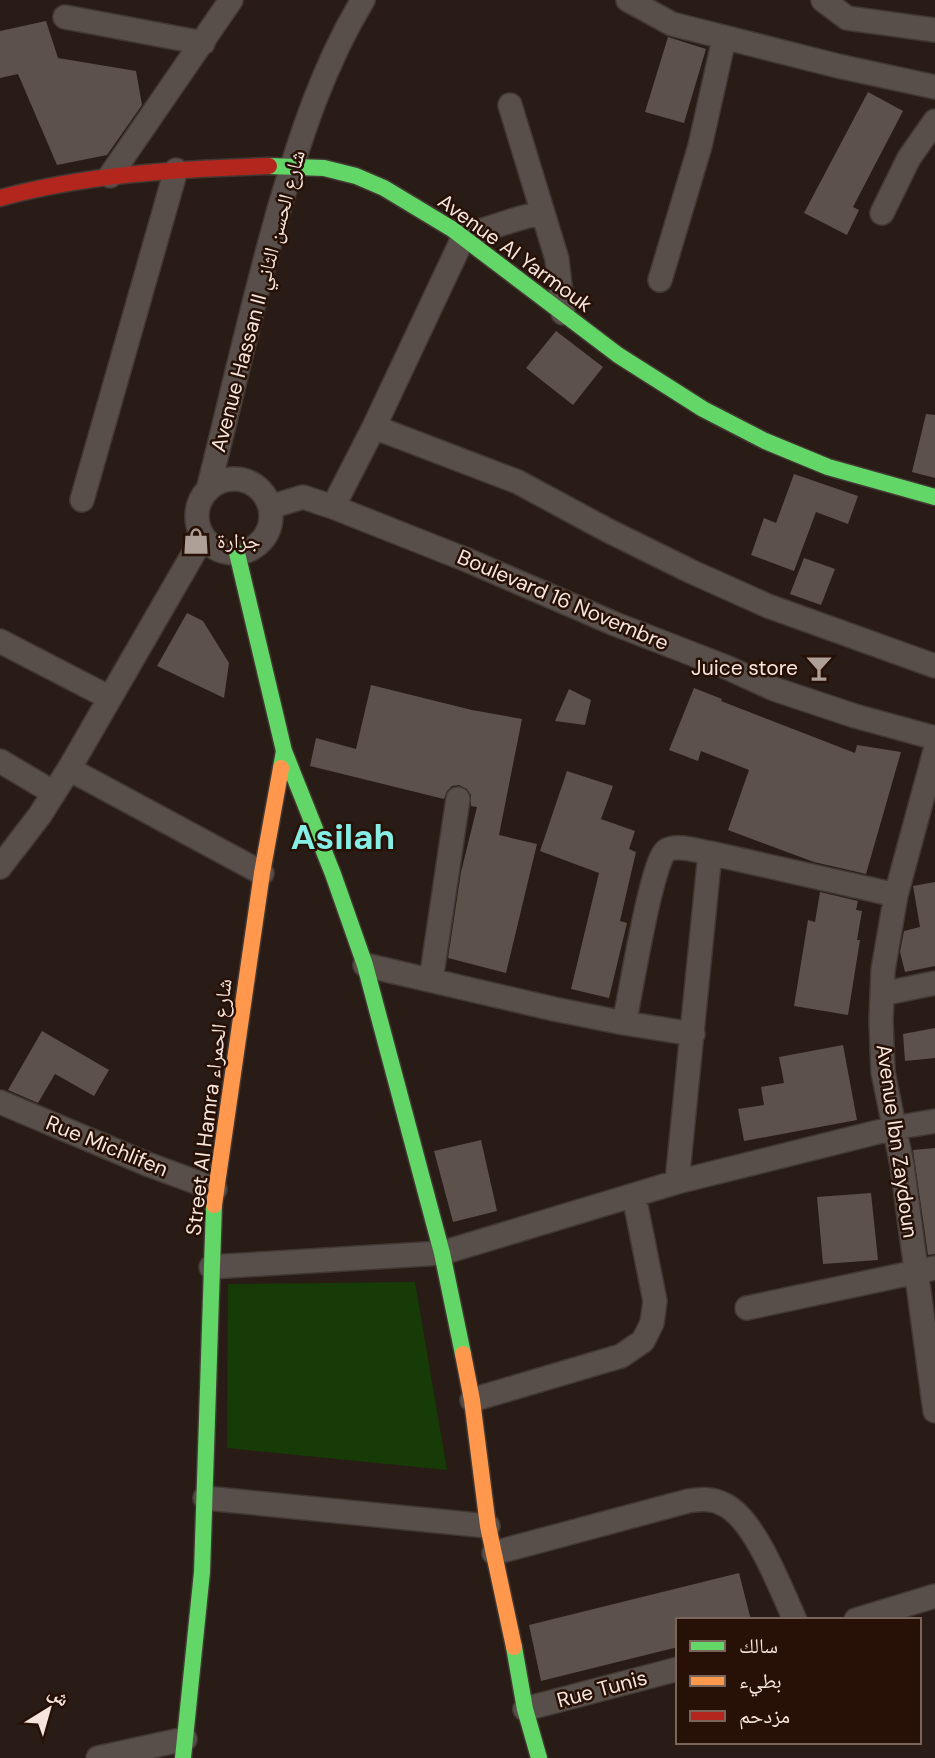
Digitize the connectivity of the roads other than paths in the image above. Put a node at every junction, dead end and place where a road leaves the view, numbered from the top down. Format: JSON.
{"nodes":[{"id":1,"x":231,"y":0,"type":"edge"},
{"id":2,"x":363,"y":0,"type":"edge"},
{"id":3,"x":628,"y":0,"type":"edge"},
{"id":4,"x":823,"y":0,"type":"edge"},
{"id":5,"x":65,"y":16,"type":"dead end"},
{"id":6,"x":935,"y":30,"type":"edge"},
{"id":7,"x":724,"y":39,"type":"junction"},
{"id":8,"x":203,"y":43,"type":"junction"},
{"id":9,"x":935,"y":87,"type":"edge"},
{"id":10,"x":510,"y":104,"type":"dead end"},
{"id":11,"x":935,"y":121,"type":"edge"},
{"id":12,"x":292,"y":165,"type":"junction"},
{"id":13,"x":176,"y":170,"type":"junction"},
{"id":14,"x":110,"y":176,"type":"junction"},
{"id":15,"x":0,"y":198,"type":"edge"},
{"id":16,"x":542,"y":213,"type":"junction"},
{"id":17,"x":882,"y":213,"type":"dead end"},
{"id":18,"x":464,"y":236,"type":"junction"},
{"id":19,"x":660,"y":280,"type":"dead end"},
{"id":20,"x":563,"y":313,"type":"junction"},
{"id":21,"x":374,"y":427,"type":"junction"},
{"id":22,"x":208,"y":490,"type":"junction"},
{"id":23,"x":935,"y":497,"type":"edge"},
{"id":24,"x":82,"y":500,"type":"dead end"},
{"id":25,"x":270,"y":507,"type":"junction"},
{"id":26,"x":333,"y":507,"type":"junction"},
{"id":27,"x":203,"y":537,"type":"junction"},
{"id":28,"x":237,"y":553,"type":"junction"},
{"id":29,"x":0,"y":641,"type":"edge"},
{"id":30,"x":935,"y":666,"type":"edge"},
{"id":31,"x":110,"y":698,"type":"junction"},
{"id":32,"x":935,"y":738,"type":"edge"},
{"id":33,"x":284,"y":751,"type":"junction"},
{"id":34,"x":935,"y":751,"type":"edge"},
{"id":35,"x":0,"y":761,"type":"edge"},
{"id":36,"x":69,"y":769,"type":"junction"},
{"id":37,"x":54,"y":793,"type":"junction"},
{"id":38,"x":457,"y":799,"type":"dead end"},
{"id":39,"x":710,"y":853,"type":"junction"},
{"id":40,"x":0,"y":867,"type":"edge"},
{"id":41,"x":262,"y":873,"type":"junction"},
{"id":42,"x":896,"y":895,"type":"junction"},
{"id":43,"x":365,"y":965,"type":"junction"},
{"id":44,"x":431,"y":980,"type":"junction"},
{"id":45,"x":935,"y":983,"type":"edge"},
{"id":46,"x":882,"y":994,"type":"junction"},
{"id":47,"x":624,"y":1023,"type":"junction"},
{"id":48,"x":692,"y":1034,"type":"junction"},
{"id":49,"x":0,"y":1102,"type":"edge"},
{"id":50,"x":935,"y":1121,"type":"edge"},
{"id":51,"x":894,"y":1128,"type":"junction"},
{"id":52,"x":677,"y":1182,"type":"junction"},
{"id":53,"x":215,"y":1189,"type":"junction"},
{"id":54,"x":634,"y":1195,"type":"junction"},
{"id":55,"x":442,"y":1253,"type":"junction"},
{"id":56,"x":211,"y":1267,"type":"junction"},
{"id":57,"x":925,"y":1270,"type":"edge"},
{"id":58,"x":747,"y":1308,"type":"dead end"},
{"id":59,"x":472,"y":1400,"type":"junction"},
{"id":60,"x":935,"y":1410,"type":"edge"},
{"id":61,"x":205,"y":1498,"type":"junction"},
{"id":62,"x":488,"y":1526,"type":"junction"},
{"id":63,"x":494,"y":1553,"type":"junction"},
{"id":64,"x":935,"y":1596,"type":"edge"},
{"id":65,"x":794,"y":1618,"type":"edge"},
{"id":66,"x":863,"y":1618,"type":"edge"},
{"id":67,"x":676,"y":1670,"type":"edge"},
{"id":68,"x":525,"y":1709,"type":"junction"},
{"id":69,"x":184,"y":1749,"type":"edge"},
{"id":70,"x":98,"y":1758,"type":"edge"},
{"id":71,"x":539,"y":1758,"type":"edge"}],
"edges":[{"from":1,"to":8,"type":"street"},
{"from":2,"to":12,"type":"street","name":"Avenue Hassan II شارع الحسن الثاني"},
{"from":3,"to":7,"type":"street"},
{"from":4,"to":6,"type":"street"},
{"from":5,"to":8,"type":"street"},
{"from":7,"to":9,"type":"street"},
{"from":7,"to":19,"type":"street"},
{"from":8,"to":14,"type":"street"},
{"from":10,"to":16,"type":"street"},
{"from":11,"to":17,"type":"street"},
{"from":12,"to":13,"type":"street","name":"Avenue Al Yarmouk"},
{"from":12,"to":18,"type":"street","name":"Avenue Al Yarmouk"},
{"from":12,"to":22,"type":"street","name":"Avenue Hassan II شارع الحسن الثاني"},
{"from":13,"to":14,"type":"street","name":"Avenue Al Yarmouk"},
{"from":13,"to":24,"type":"street"},
{"from":14,"to":15,"type":"street","name":"Avenue Al Yarmouk"},
{"from":16,"to":18,"type":"street"},
{"from":16,"to":20,"type":"street"},
{"from":18,"to":20,"type":"street","name":"Avenue Al Yarmouk"},
{"from":18,"to":21,"type":"street"},
{"from":20,"to":23,"type":"street","name":"Avenue Al Yarmouk"},
{"from":21,"to":26,"type":"street"},
{"from":21,"to":30,"type":"street"},
{"from":22,"to":25,"type":"street"},
{"from":22,"to":27,"type":"street"},
{"from":25,"to":26,"type":"street","name":"Boulevard 16 Novembre"},
{"from":25,"to":28,"type":"street"},
{"from":26,"to":32,"type":"street","name":"Boulevard 16 Novembre"},
{"from":27,"to":28,"type":"street"},
{"from":27,"to":31,"type":"street"},
{"from":28,"to":33,"type":"street","name":"Street Al Hamra شارع الحمراء"},
{"from":29,"to":31,"type":"street"},
{"from":31,"to":36,"type":"street"},
{"from":33,"to":41,"type":"street","name":"Street Al Hamra شارع الحمراء"},
{"from":33,"to":43,"type":"street"},
{"from":34,"to":42,"type":"street","name":"Avenue Ibn Zaydoun"},
{"from":35,"to":37,"type":"street"},
{"from":36,"to":37,"type":"street"},
{"from":36,"to":41,"type":"street"},
{"from":37,"to":40,"type":"street"},
{"from":38,"to":44,"type":"street"},
{"from":39,"to":42,"type":"street"},
{"from":39,"to":47,"type":"street"},
{"from":39,"to":48,"type":"street"},
{"from":41,"to":53,"type":"street","name":"Street Al Hamra شارع الحمراء"},
{"from":42,"to":46,"type":"street","name":"Avenue Ibn Zaydoun"},
{"from":43,"to":44,"type":"street"},
{"from":43,"to":55,"type":"street"},
{"from":44,"to":47,"type":"street"},
{"from":45,"to":46,"type":"street"},
{"from":46,"to":51,"type":"street","name":"Avenue Ibn Zaydoun"},
{"from":47,"to":48,"type":"street"},
{"from":48,"to":52,"type":"street"},
{"from":49,"to":53,"type":"street","name":"Rue Michlifen"},
{"from":50,"to":51,"type":"street"},
{"from":51,"to":52,"type":"street"},
{"from":51,"to":57,"type":"street","name":"Avenue Ibn Zaydoun"},
{"from":52,"to":54,"type":"street"},
{"from":53,"to":56,"type":"street","name":"Street Al Hamra شارع الحمراء"},
{"from":54,"to":55,"type":"street"},
{"from":54,"to":59,"type":"street"},
{"from":55,"to":56,"type":"street"},
{"from":55,"to":59,"type":"street"},
{"from":56,"to":61,"type":"street","name":"Street Al Hamra شارع الحمراء"},
{"from":57,"to":58,"type":"street"},
{"from":57,"to":60,"type":"street","name":"Avenue Ibn Zaydoun"},
{"from":59,"to":62,"type":"street"},
{"from":61,"to":62,"type":"street"},
{"from":61,"to":69,"type":"street","name":"Street Al Hamra شارع الحمراء"},
{"from":62,"to":63,"type":"street"},
{"from":63,"to":65,"type":"street"},
{"from":63,"to":68,"type":"street"},
{"from":64,"to":66,"type":"street"},
{"from":67,"to":68,"type":"street","name":"Rue Tunis"},
{"from":68,"to":71,"type":"street"},
{"from":69,"to":70,"type":"street"}]}
